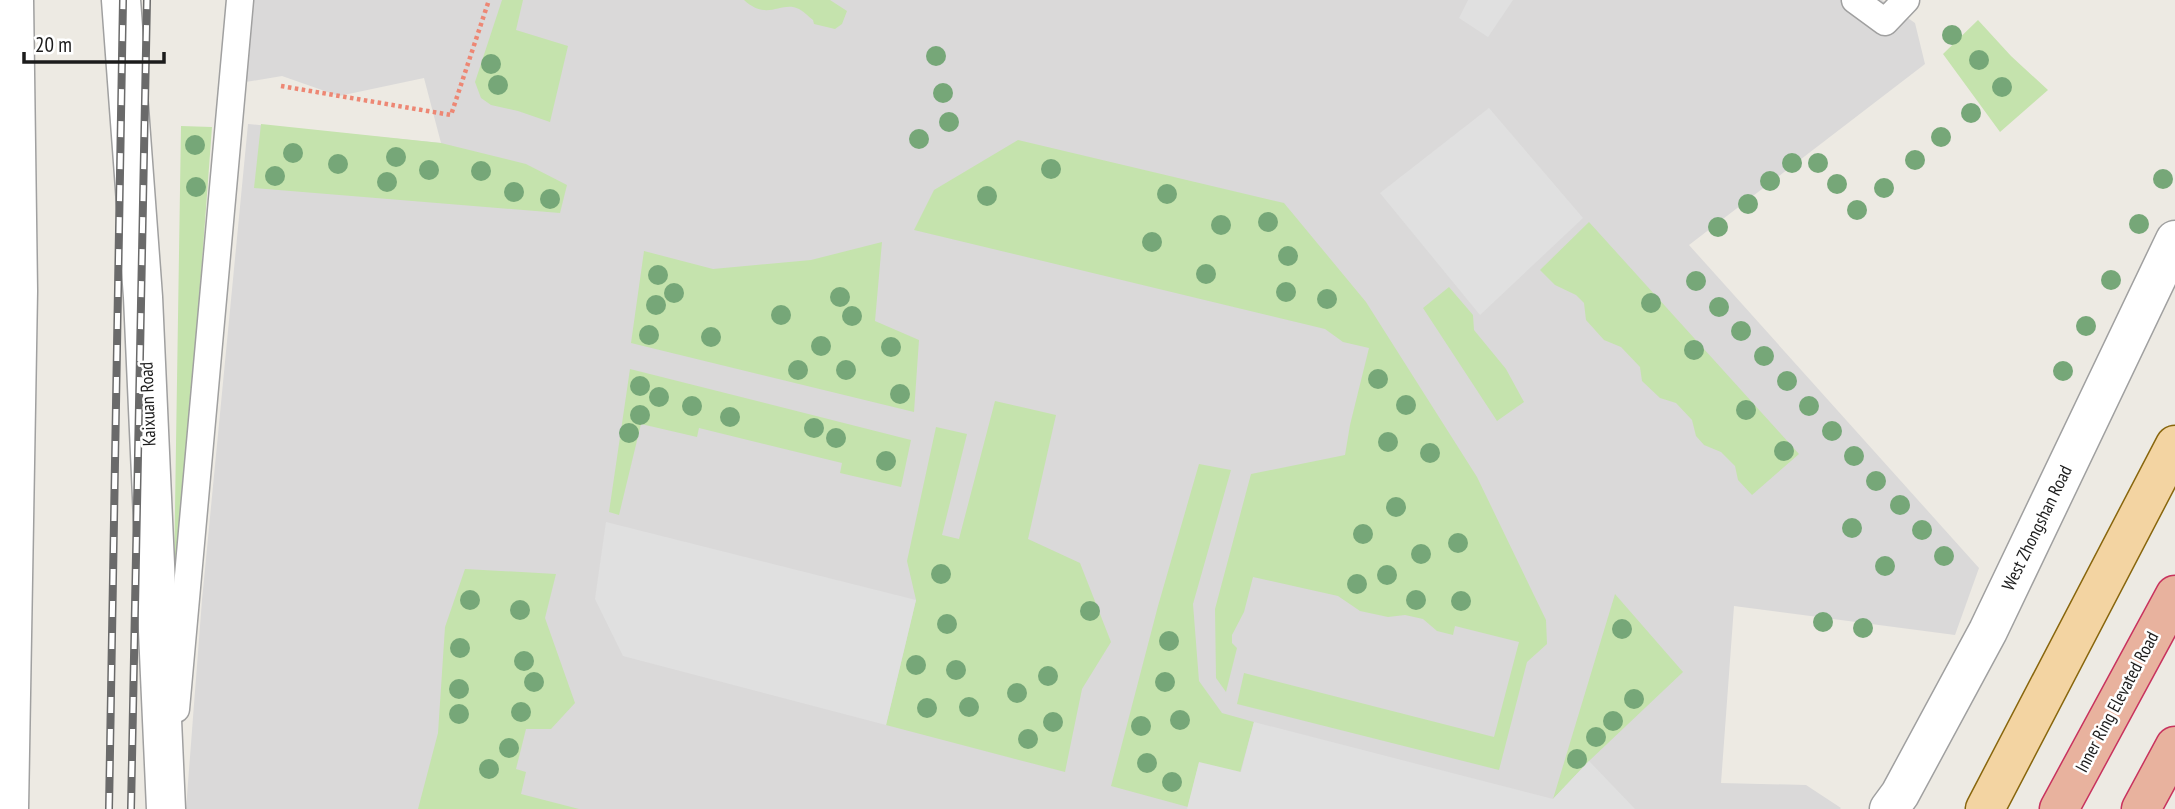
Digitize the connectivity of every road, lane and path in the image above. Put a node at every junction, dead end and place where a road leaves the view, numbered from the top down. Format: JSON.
{"nodes":[{"id":1,"x":14,"y":0,"type":"edge"},
{"id":2,"x":34,"y":0,"type":"edge"},
{"id":3,"x":121,"y":0,"type":"edge"},
{"id":4,"x":240,"y":0,"type":"edge"},
{"id":5,"x":489,"y":0,"type":"edge"},
{"id":6,"x":1855,"y":0,"type":"edge"},
{"id":7,"x":1906,"y":0,"type":"edge"},
{"id":8,"x":281,"y":86,"type":"dead end"},
{"id":9,"x":2175,"y":240,"type":"edge"},
{"id":10,"x":18,"y":291,"type":"junction"},
{"id":11,"x":2175,"y":445,"type":"edge"},
{"id":12,"x":2175,"y":595,"type":"edge"},
{"id":13,"x":2175,"y":746,"type":"edge"},
{"id":14,"x":9,"y":809,"type":"edge"},
{"id":15,"x":167,"y":809,"type":"edge"},
{"id":16,"x":1889,"y":809,"type":"edge"},
{"id":17,"x":1985,"y":809,"type":"edge"},
{"id":18,"x":2059,"y":809,"type":"edge"},
{"id":19,"x":2141,"y":809,"type":"edge"}],
"edges":[{"from":1,"to":10,"type":"street"},
{"from":2,"to":10,"type":"street"},
{"from":3,"to":15,"type":"street","name":"Kaixuan Road"},
{"from":4,"to":15,"type":"lane"},
{"from":5,"to":8,"type":"path"},
{"from":6,"to":7,"type":"lane"},
{"from":9,"to":16,"type":"street","name":"West Zhongshan Road"},
{"from":10,"to":14,"type":"street"},
{"from":11,"to":17,"type":"main road"},
{"from":12,"to":18,"type":"highway","name":"Inner Ring Elevated Road"},
{"from":13,"to":19,"type":"highway"}]}
